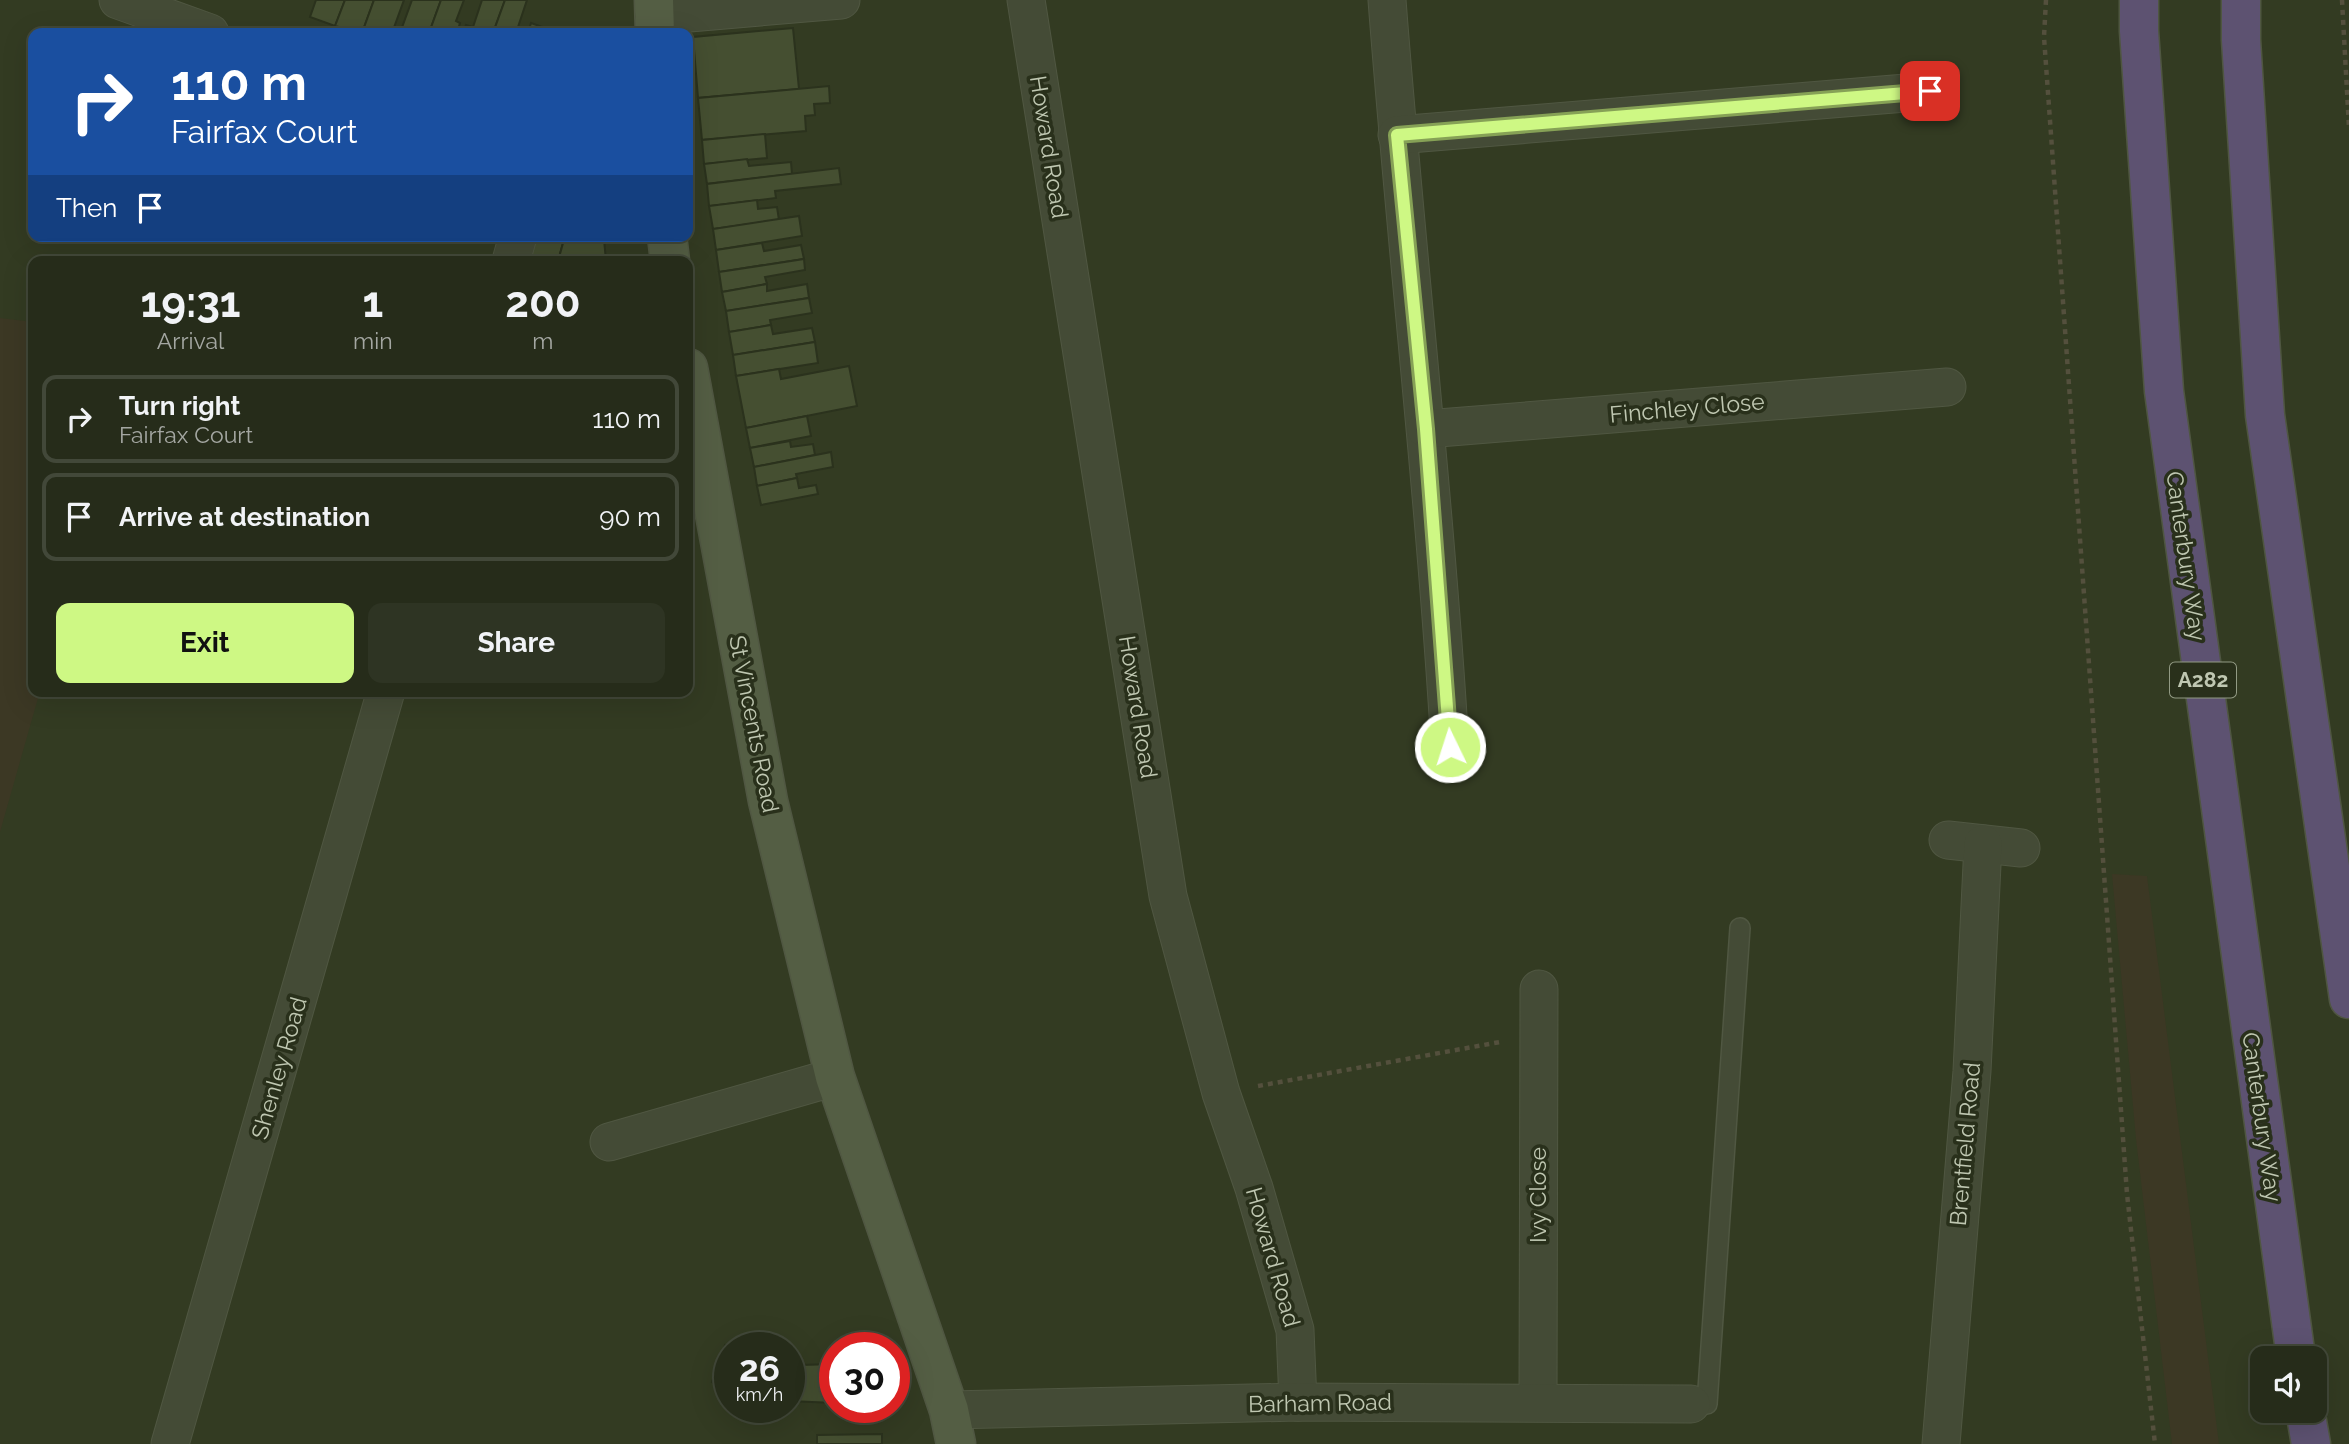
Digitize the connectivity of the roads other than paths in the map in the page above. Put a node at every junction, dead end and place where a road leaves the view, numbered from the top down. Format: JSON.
{"nodes":[{"id":1,"x":118,"y":0,"type":"edge"},
{"id":2,"x":841,"y":0,"type":"edge"},
{"id":3,"x":1026,"y":0,"type":"edge"},
{"id":4,"x":1387,"y":0,"type":"edge"},
{"id":5,"x":2139,"y":0,"type":"edge"},
{"id":6,"x":2241,"y":0,"type":"edge"},
{"id":7,"x":654,"y":16,"type":"edge"},
{"id":8,"x":196,"y":28,"type":"edge"},
{"id":9,"x":1930,"y":91,"type":"dead end"},
{"id":10,"x":1397,"y":135,"type":"junction"},
{"id":11,"x":1947,"y":387,"type":"dead end"},
{"id":12,"x":693,"y":395,"type":"edge"},
{"id":13,"x":1426,"y":429,"type":"junction"},
{"id":14,"x":384,"y":697,"type":"edge"},
{"id":15,"x":1450,"y":747,"type":"dead end"},
{"id":16,"x":2021,"y":848,"type":"dead end"},
{"id":17,"x":1740,"y":928,"type":"dead end"},
{"id":18,"x":1539,"y":989,"type":"dead end"},
{"id":19,"x":2349,"y":999,"type":"edge"},
{"id":20,"x":835,"y":1077,"type":"junction"},
{"id":21,"x":609,"y":1142,"type":"dead end"},
{"id":22,"x":2294,"y":1346,"type":"edge"},
{"id":23,"x":1297,"y":1402,"type":"junction"},
{"id":24,"x":1538,"y":1402,"type":"junction"},
{"id":25,"x":1691,"y":1404,"type":"joint"},
{"id":26,"x":2307,"y":1423,"type":"edge"},
{"id":27,"x":952,"y":1427,"type":"edge"},
{"id":28,"x":170,"y":1444,"type":"edge"},
{"id":29,"x":1941,"y":1444,"type":"edge"},
{"id":30,"x":2311,"y":1444,"type":"edge"}],
"edges":[{"from":1,"to":8,"type":"street"},
{"from":2,"to":7,"type":"street"},
{"from":3,"to":23,"type":"street","name":"Howard Road"},
{"from":4,"to":10,"type":"street"},
{"from":5,"to":22,"type":"highway","name":"Canterbury Way","number":"A282"},
{"from":6,"to":19,"type":"highway"},
{"from":9,"to":10,"type":"street"},
{"from":10,"to":13,"type":"street"},
{"from":11,"to":13,"type":"street","name":"Finchley Close"},
{"from":12,"to":20,"type":"street","name":"St Vincents Road"},
{"from":13,"to":15,"type":"street"},
{"from":14,"to":28,"type":"street","name":"Shenley Road"},
{"from":16,"to":29,"type":"street","name":"Brentfield Road"},
{"from":17,"to":25,"type":"lane"},
{"from":18,"to":24,"type":"street","name":"Ivy Close"},
{"from":20,"to":21,"type":"street"},
{"from":20,"to":27,"type":"street","name":"St Vincents Road"},
{"from":23,"to":24,"type":"street","name":"Barham Road"},
{"from":23,"to":27,"type":"street","name":"Barham Road"},
{"from":24,"to":25,"type":"street","name":"Barham Road"},
{"from":26,"to":30,"type":"highway"}]}
